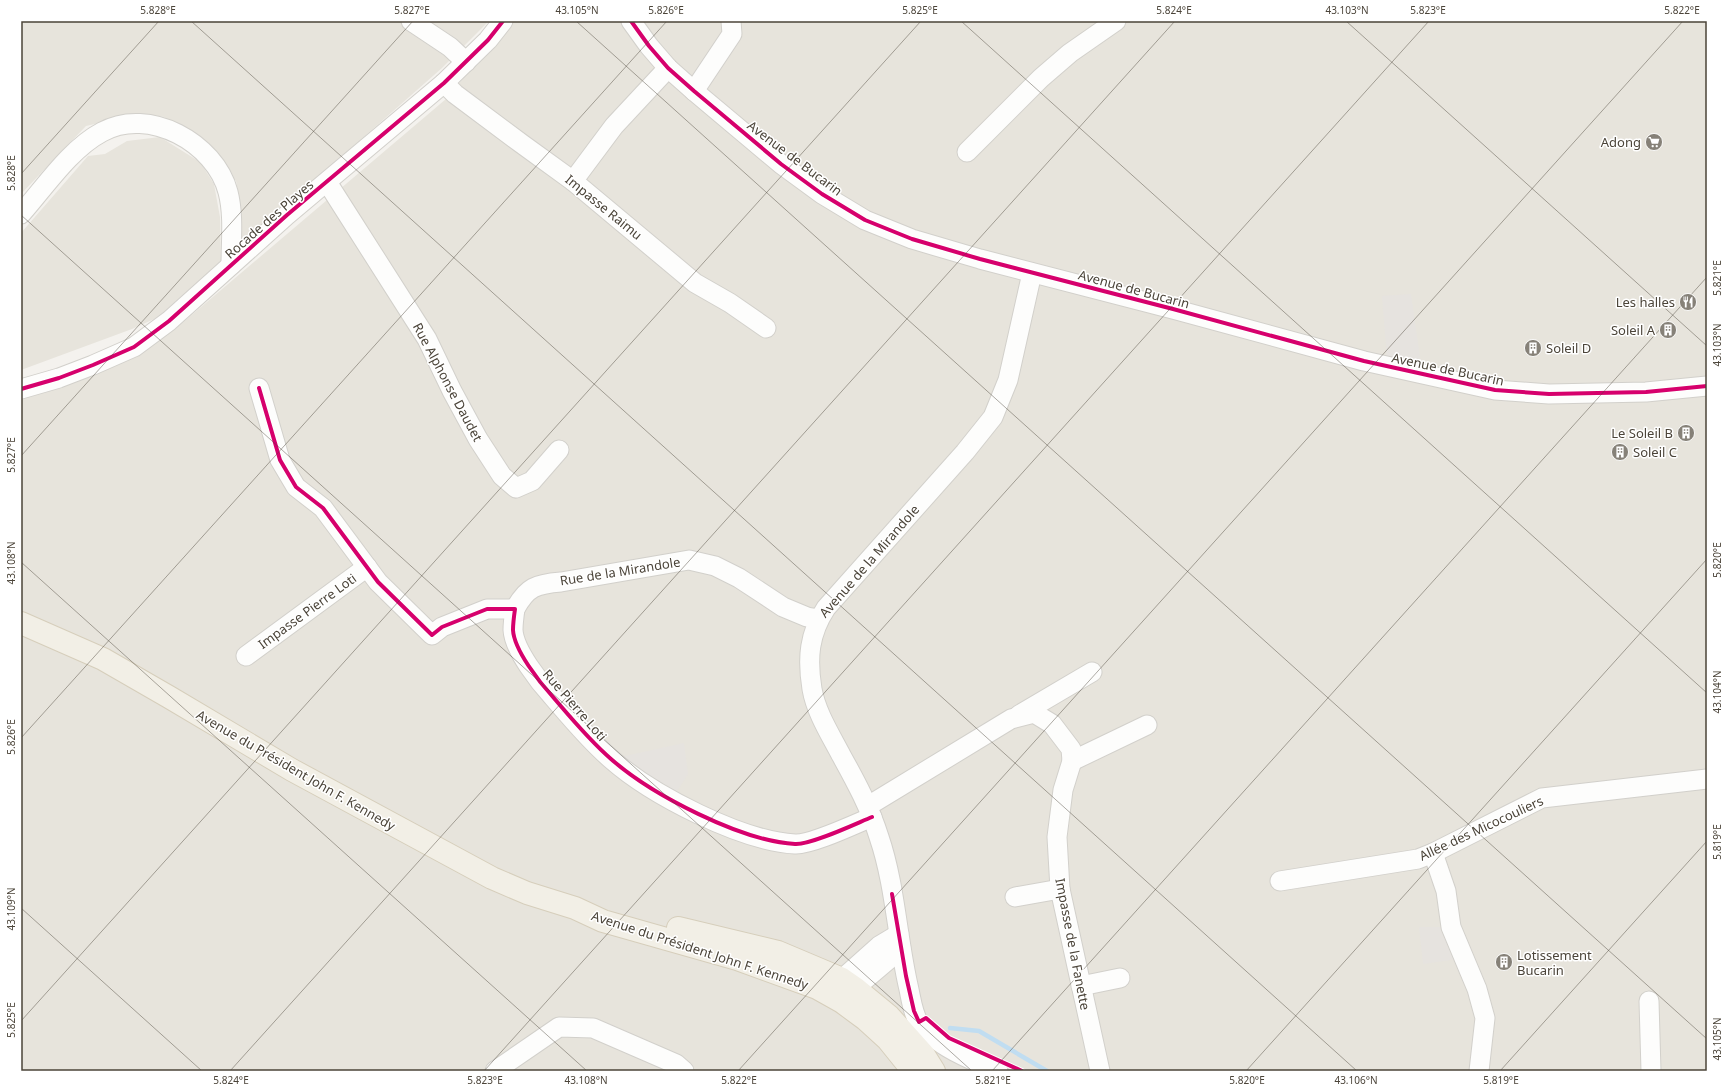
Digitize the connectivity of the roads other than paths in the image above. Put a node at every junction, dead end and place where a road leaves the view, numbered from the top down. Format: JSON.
{"nodes":[{"id":1,"x":411,"y":21,"type":"edge"},
{"id":2,"x":502,"y":21,"type":"edge"},
{"id":3,"x":631,"y":21,"type":"edge"},
{"id":4,"x":732,"y":21,"type":"edge"},
{"id":5,"x":1116,"y":21,"type":"edge"},
{"id":6,"x":466,"y":62,"type":"junction"},
{"id":7,"x":668,"y":68,"type":"junction"},
{"id":8,"x":444,"y":83,"type":"junction"},
{"id":9,"x":694,"y":91,"type":"junction"},
{"id":10,"x":967,"y":152,"type":"dead end"},
{"id":11,"x":573,"y":181,"type":"junction"},
{"id":12,"x":327,"y":182,"type":"junction"},
{"id":13,"x":21,"y":214,"type":"edge"},
{"id":14,"x":231,"y":265,"type":"junction"},
{"id":15,"x":1032,"y":272,"type":"junction"},
{"id":16,"x":766,"y":328,"type":"dead end"},
{"id":17,"x":1707,"y":386,"type":"edge"},
{"id":18,"x":259,"y":388,"type":"dead end"},
{"id":19,"x":21,"y":389,"type":"edge"},
{"id":20,"x":559,"y":450,"type":"dead end"},
{"id":21,"x":367,"y":567,"type":"junction"},
{"id":22,"x":515,"y":609,"type":"junction"},
{"id":23,"x":819,"y":619,"type":"junction"},
{"id":24,"x":21,"y":623,"type":"edge"},
{"id":25,"x":246,"y":656,"type":"dead end"},
{"id":26,"x":1092,"y":672,"type":"dead end"},
{"id":27,"x":1011,"y":719,"type":"junction"},
{"id":28,"x":1147,"y":725,"type":"dead end"},
{"id":29,"x":1072,"y":760,"type":"junction"},
{"id":30,"x":1707,"y":779,"type":"edge"},
{"id":31,"x":870,"y":812,"type":"junction"},
{"id":32,"x":1433,"y":853,"type":"junction"},
{"id":33,"x":1280,"y":881,"type":"dead end"},
{"id":34,"x":1060,"y":889,"type":"junction"},
{"id":35,"x":1016,"y":897,"type":"dead end"},
{"id":36,"x":575,"y":908,"type":"junction"},
{"id":37,"x":900,"y":941,"type":"junction"},
{"id":38,"x":1120,"y":978,"type":"dead end"},
{"id":39,"x":847,"y":986,"type":"junction"},
{"id":40,"x":1081,"y":986,"type":"junction"},
{"id":41,"x":817,"y":988,"type":"junction"},
{"id":42,"x":1649,"y":1001,"type":"dead end"},
{"id":43,"x":865,"y":1019,"type":"junction"},
{"id":44,"x":917,"y":1067,"type":"edge"},
{"id":45,"x":989,"y":1069,"type":"edge"},
{"id":46,"x":495,"y":1071,"type":"edge"},
{"id":47,"x":684,"y":1071,"type":"edge"},
{"id":48,"x":1100,"y":1071,"type":"edge"},
{"id":49,"x":1479,"y":1071,"type":"edge"},
{"id":50,"x":1651,"y":1071,"type":"edge"}],
"edges":[{"from":1,"to":6,"type":"street"},
{"from":2,"to":6,"type":"street","name":"Rocade des Playes"},
{"from":3,"to":7,"type":"street","name":"Avenue de Bucarin"},
{"from":4,"to":9,"type":"street"},
{"from":5,"to":10,"type":"street"},
{"from":6,"to":8,"type":"street","name":"Rocade des Playes"},
{"from":7,"to":9,"type":"street","name":"Avenue de Bucarin"},
{"from":7,"to":11,"type":"street"},
{"from":8,"to":11,"type":"street","name":"Impasse Raimu"},
{"from":8,"to":12,"type":"street","name":"Rocade des Playes"},
{"from":9,"to":15,"type":"street","name":"Avenue de Bucarin"},
{"from":11,"to":16,"type":"street","name":"Impasse Raimu"},
{"from":12,"to":14,"type":"street","name":"Rocade des Playes"},
{"from":12,"to":20,"type":"street","name":"Rue Alphonse Daudet"},
{"from":13,"to":14,"type":"street"},
{"from":14,"to":19,"type":"street","name":"Rocade des Playes"},
{"from":15,"to":17,"type":"street","name":"Avenue de Bucarin"},
{"from":15,"to":23,"type":"street","name":"Avenue de la Mirandole"},
{"from":18,"to":21,"type":"street"},
{"from":21,"to":22,"type":"street"},
{"from":21,"to":25,"type":"street","name":"Impasse Pierre Loti"},
{"from":22,"to":23,"type":"street","name":"Rue de la Mirandole"},
{"from":22,"to":31,"type":"street","name":"Rue Pierre Loti"},
{"from":23,"to":31,"type":"street","name":"Avenue de la Mirandole"},
{"from":24,"to":36,"type":"main road","name":"Avenue du Président John F. Kennedy"},
{"from":26,"to":27,"type":"street"},
{"from":27,"to":29,"type":"street"},
{"from":27,"to":31,"type":"street"},
{"from":28,"to":29,"type":"street"},
{"from":29,"to":34,"type":"street","name":"Impasse de la Fanette"},
{"from":30,"to":32,"type":"street","name":"Allée des Micocouliers"},
{"from":31,"to":37,"type":"street","name":"Avenue de la Mirandole"},
{"from":32,"to":33,"type":"street","name":"Allée des Micocouliers"},
{"from":32,"to":49,"type":"street"},
{"from":34,"to":35,"type":"street"},
{"from":34,"to":40,"type":"street","name":"Impasse de la Fanette"},
{"from":36,"to":39,"type":"main road","name":"Avenue du Président John F. Kennedy"},
{"from":36,"to":41,"type":"main road","name":"Avenue du Président John F. Kennedy"},
{"from":37,"to":39,"type":"street"},
{"from":37,"to":45,"type":"street","name":"Avenue de la Mirandole"},
{"from":38,"to":40,"type":"street"},
{"from":39,"to":41,"type":"street"},
{"from":39,"to":43,"type":"street"},
{"from":39,"to":44,"type":"main road","name":"Avenue du Président John F. Kennedy"},
{"from":40,"to":48,"type":"street","name":"Impasse de la Fanette"},
{"from":41,"to":43,"type":"main road","name":"Avenue du Président John F. Kennedy"},
{"from":42,"to":50,"type":"street"},
{"from":43,"to":44,"type":"main road","name":"Avenue du Président John F. Kennedy"},
{"from":46,"to":47,"type":"street"}]}
